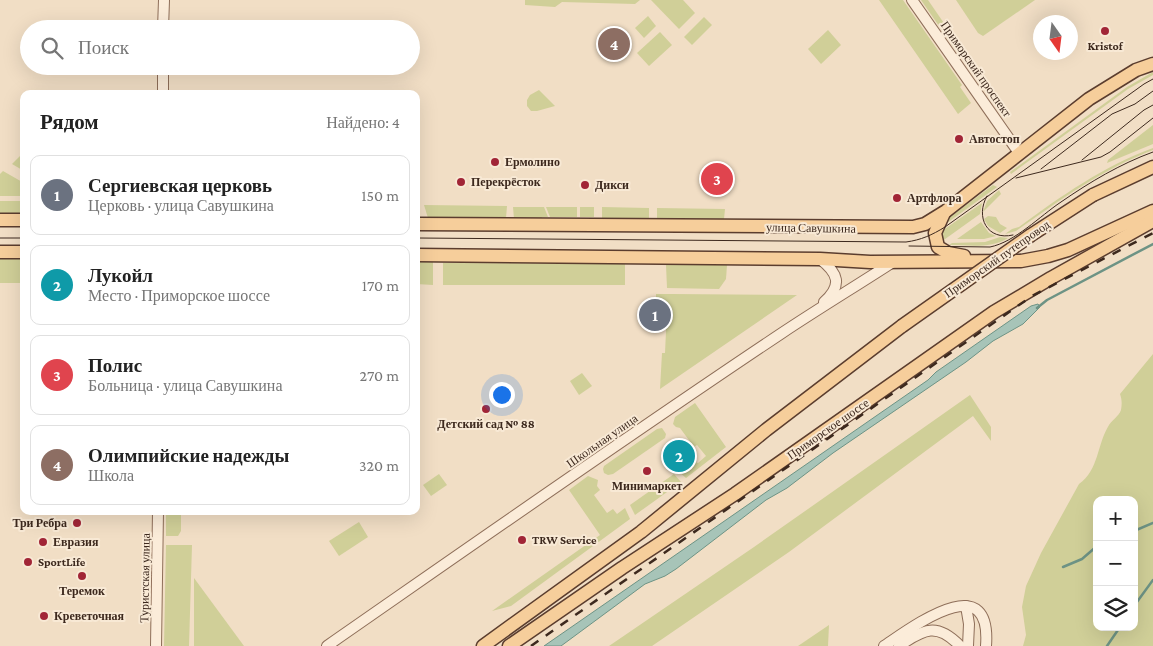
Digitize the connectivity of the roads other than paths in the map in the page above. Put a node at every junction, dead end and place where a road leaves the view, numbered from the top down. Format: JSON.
{"nodes":[{"id":1,"x":164,"y":0,"type":"edge"},
{"id":2,"x":912,"y":0,"type":"edge"},
{"id":3,"x":163,"y":20,"type":"edge"},
{"id":4,"x":1153,"y":64,"type":"edge"},
{"id":5,"x":163,"y":75,"type":"edge"},
{"id":6,"x":163,"y":90,"type":"edge"},
{"id":7,"x":1019,"y":152,"type":"junction"},
{"id":8,"x":1153,"y":167,"type":"edge"},
{"id":9,"x":946,"y":211,"type":"junction"},
{"id":10,"x":1153,"y":211,"type":"edge"},
{"id":11,"x":0,"y":220,"type":"edge"},
{"id":12,"x":20,"y":220,"type":"edge"},
{"id":13,"x":1153,"y":221,"type":"edge"},
{"id":14,"x":420,"y":224,"type":"edge"},
{"id":15,"x":0,"y":252,"type":"edge"},
{"id":16,"x":20,"y":252,"type":"edge"},
{"id":17,"x":420,"y":255,"type":"edge"},
{"id":18,"x":820,"y":259,"type":"junction"},
{"id":19,"x":893,"y":262,"type":"junction"},
{"id":20,"x":994,"y":262,"type":"junction"},
{"id":21,"x":813,"y":313,"type":"junction"},
{"id":22,"x":158,"y":515,"type":"edge"},
{"id":23,"x":966,"y":606,"type":"junction"},
{"id":24,"x":156,"y":646,"type":"edge"},
{"id":25,"x":327,"y":646,"type":"edge"},
{"id":26,"x":483,"y":646,"type":"edge"},
{"id":27,"x":509,"y":646,"type":"edge"},
{"id":28,"x":884,"y":646,"type":"edge"},
{"id":29,"x":899,"y":646,"type":"edge"},
{"id":30,"x":960,"y":646,"type":"edge"},
{"id":31,"x":968,"y":646,"type":"edge"},
{"id":32,"x":986,"y":646,"type":"edge"}],
"edges":[{"from":1,"to":3,"type":"street"},
{"from":2,"to":7,"type":"street","name":"Приморский проспект"},
{"from":4,"to":7,"type":"main road","name":"улица Савушкина"},
{"from":5,"to":6,"type":"street"},
{"from":7,"to":9,"type":"main road","name":"улица Савушкина"},
{"from":8,"to":26,"type":"main road","name":"Приморский путепровод","bridge":true},
{"from":9,"to":14,"type":"main road","name":"улица Савушкина"},
{"from":9,"to":20,"type":"main road"},
{"from":10,"to":20,"type":"main road"},
{"from":11,"to":12,"type":"main road"},
{"from":13,"to":27,"type":"main road","name":"Приморское шоссе"},
{"from":15,"to":16,"type":"main road"},
{"from":17,"to":18,"type":"main road"},
{"from":18,"to":19,"type":"main road"},
{"from":18,"to":21,"type":"street"},
{"from":19,"to":20,"type":"main road"},
{"from":19,"to":21,"type":"street","name":"Школьная улица"},
{"from":21,"to":25,"type":"street","name":"Школьная улица"},
{"from":22,"to":24,"type":"street","name":"Туристская улица"},
{"from":23,"to":28,"type":"street"},
{"from":23,"to":31,"type":"street"},
{"from":23,"to":32,"type":"street"},
{"from":29,"to":30,"type":"street"}]}
